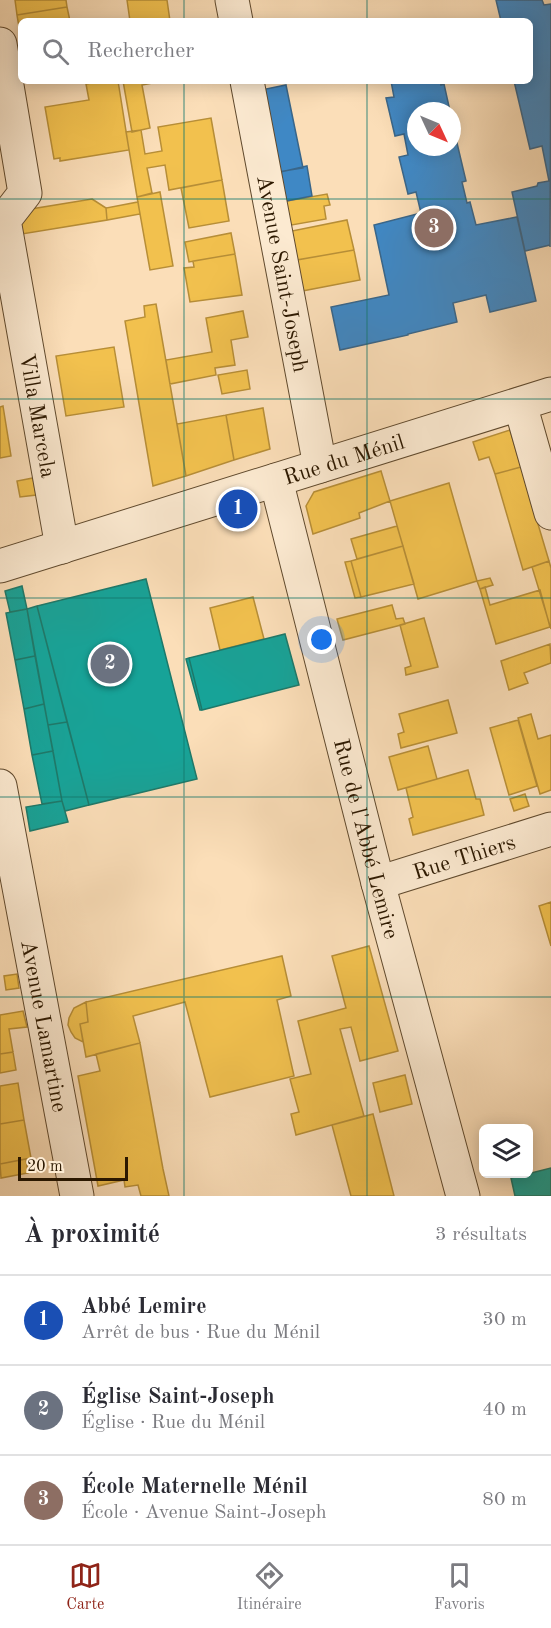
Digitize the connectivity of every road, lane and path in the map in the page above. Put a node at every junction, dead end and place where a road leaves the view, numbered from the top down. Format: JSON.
{"nodes":[{"id":1,"x":232,"y":0,"type":"edge"},
{"id":2,"x":235,"y":18,"type":"edge"},
{"id":3,"x":0,"y":44,"type":"edge"},
{"id":4,"x":248,"y":84,"type":"edge"},
{"id":5,"x":551,"y":394,"type":"edge"},
{"id":6,"x":520,"y":404,"type":"junction"},
{"id":7,"x":320,"y":466,"type":"junction"},
{"id":8,"x":276,"y":480,"type":"junction"},
{"id":9,"x":551,"y":513,"type":"edge"},
{"id":10,"x":62,"y":547,"type":"junction"},
{"id":11,"x":0,"y":566,"type":"edge"},
{"id":12,"x":0,"y":786,"type":"edge"},
{"id":13,"x":551,"y":829,"type":"edge"},
{"id":14,"x":378,"y":883,"type":"junction"},
{"id":15,"x":77,"y":1196,"type":"edge"},
{"id":16,"x":463,"y":1196,"type":"edge"}],
"edges":[{"from":1,"to":2,"type":"street"},
{"from":3,"to":10,"type":"street","name":"Villa Marcela"},
{"from":4,"to":7,"type":"street","name":"Avenue Saint-Joseph"},
{"from":5,"to":6,"type":"street","name":"Rue du Ménil"},
{"from":6,"to":7,"type":"street","name":"Rue du Ménil"},
{"from":6,"to":9,"type":"street"},
{"from":7,"to":8,"type":"street","name":"Rue du Ménil"},
{"from":8,"to":10,"type":"street","name":"Rue du Ménil"},
{"from":8,"to":14,"type":"street","name":"Rue de l'Abbé Lemire"},
{"from":10,"to":11,"type":"street","name":"Rue du Ménil"},
{"from":12,"to":15,"type":"street","name":"Avenue Lamartine"},
{"from":13,"to":14,"type":"street","name":"Rue Thiers"},
{"from":14,"to":16,"type":"street","name":"Rue de l'Abbé Lemire"}]}
